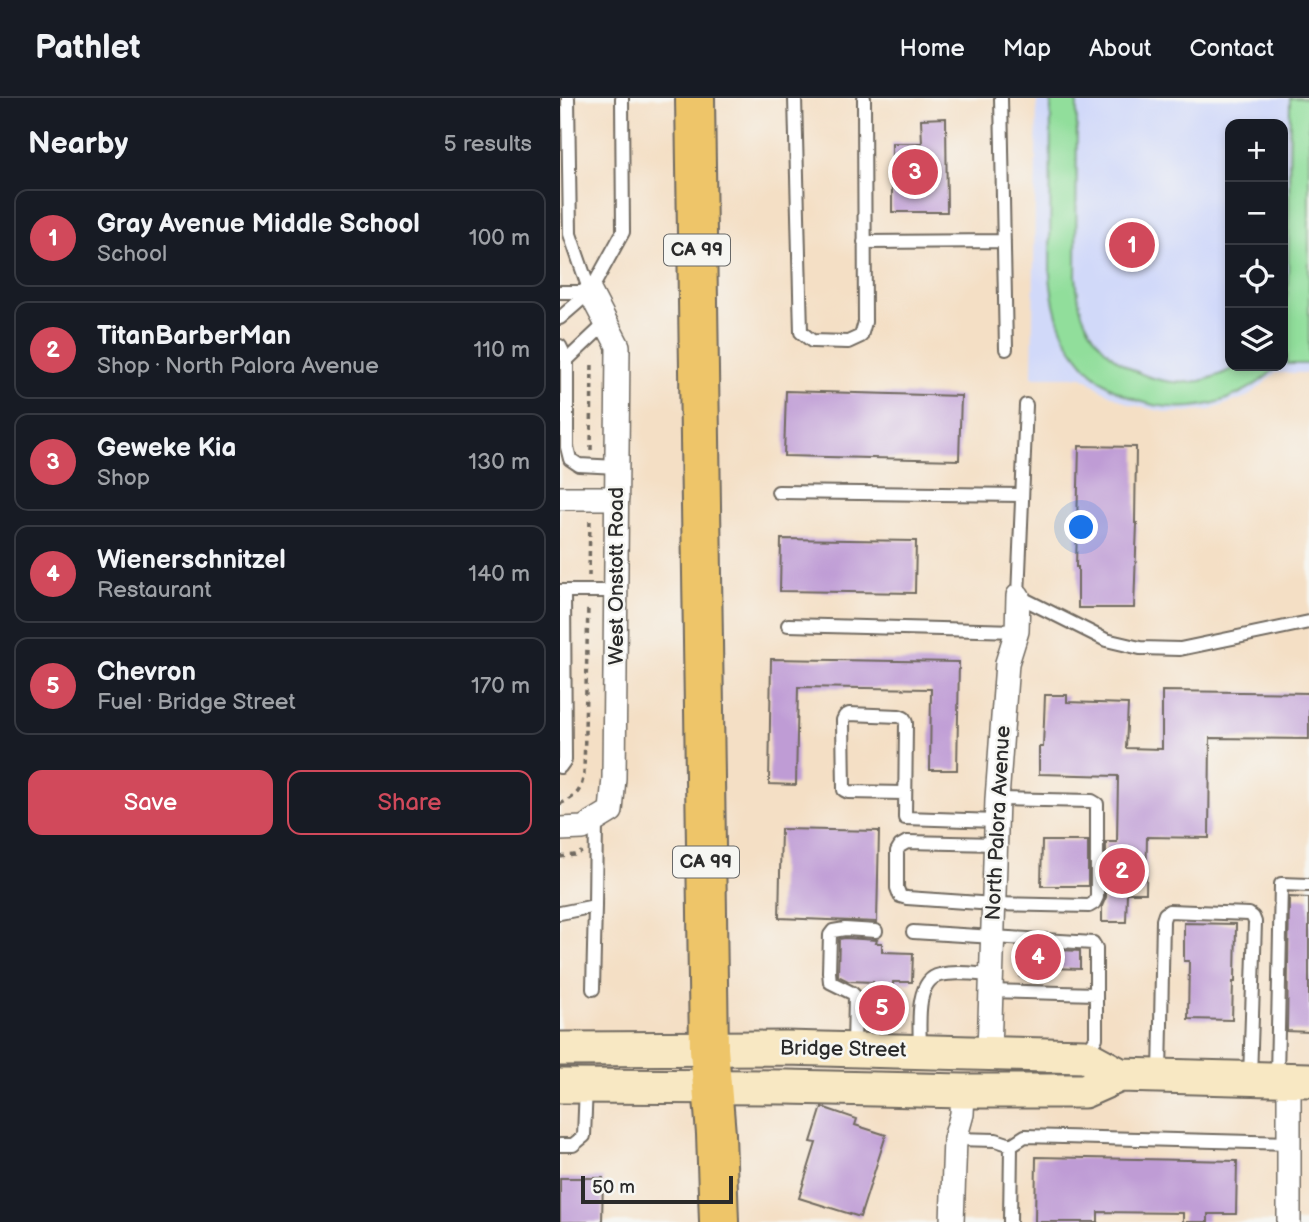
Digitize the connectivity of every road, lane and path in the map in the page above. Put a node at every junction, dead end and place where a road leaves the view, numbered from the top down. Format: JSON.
{"nodes":[{"id":1,"x":568,"y":98,"type":"edge"},
{"id":2,"x":622,"y":98,"type":"edge"},
{"id":3,"x":695,"y":98,"type":"edge"},
{"id":4,"x":794,"y":98,"type":"edge"},
{"id":5,"x":864,"y":98,"type":"edge"},
{"id":6,"x":1001,"y":98,"type":"edge"},
{"id":7,"x":1004,"y":241,"type":"junction"},
{"id":8,"x":864,"y":242,"type":"junction"},
{"id":9,"x":560,"y":292,"type":"edge"},
{"id":10,"x":590,"y":292,"type":"junction"},
{"id":11,"x":560,"y":318,"type":"edge"},
{"id":12,"x":606,"y":323,"type":"junction"},
{"id":13,"x":588,"y":340,"type":"junction"},
{"id":14,"x":560,"y":346,"type":"edge"},
{"id":15,"x":1006,"y":349,"type":"dead end"},
{"id":16,"x":566,"y":360,"type":"junction"},
{"id":17,"x":1026,"y":405,"type":"dead end"},
{"id":18,"x":591,"y":466,"type":"junction"},
{"id":19,"x":617,"y":467,"type":"junction"},
{"id":20,"x":778,"y":492,"type":"dead end"},
{"id":21,"x":1022,"y":495,"type":"junction"},
{"id":22,"x":560,"y":498,"type":"edge"},
{"id":23,"x":590,"y":498,"type":"junction"},
{"id":24,"x":617,"y":498,"type":"junction"},
{"id":25,"x":562,"y":591,"type":"edge"},
{"id":26,"x":589,"y":591,"type":"junction"},
{"id":27,"x":616,"y":591,"type":"junction"},
{"id":28,"x":1018,"y":596,"type":"junction"},
{"id":29,"x":1309,"y":622,"type":"edge"},
{"id":30,"x":788,"y":625,"type":"dead end"},
{"id":31,"x":1017,"y":631,"type":"junction"},
{"id":32,"x":563,"y":764,"type":"edge"},
{"id":33,"x":904,"y":793,"type":"junction"},
{"id":34,"x":560,"y":804,"type":"edge"},
{"id":35,"x":596,"y":820,"type":"junction"},
{"id":36,"x":997,"y":822,"type":"junction"},
{"id":37,"x":560,"y":829,"type":"edge"},
{"id":38,"x":1309,"y":884,"type":"edge"},
{"id":39,"x":994,"y":904,"type":"junction"},
{"id":40,"x":594,"y":906,"type":"junction"},
{"id":41,"x":560,"y":913,"type":"edge"},
{"id":42,"x":876,"y":931,"type":"dead end"},
{"id":43,"x":913,"y":932,"type":"dead end"},
{"id":44,"x":992,"y":937,"type":"junction"},
{"id":45,"x":990,"y":983,"type":"junction"},
{"id":46,"x":593,"y":989,"type":"dead end"},
{"id":47,"x":1097,"y":994,"type":"junction"},
{"id":48,"x":560,"y":1049,"type":"edge"},
{"id":49,"x":709,"y":1049,"type":"junction"},
{"id":50,"x":854,"y":1049,"type":"junction"},
{"id":51,"x":920,"y":1051,"type":"junction"},
{"id":52,"x":989,"y":1052,"type":"junction"},
{"id":53,"x":1085,"y":1056,"type":"junction"},
{"id":54,"x":1120,"y":1076,"type":"junction"},
{"id":55,"x":1160,"y":1076,"type":"junction"},
{"id":56,"x":1281,"y":1079,"type":"edge"},
{"id":57,"x":573,"y":1086,"type":"edge"},
{"id":58,"x":712,"y":1087,"type":"junction"},
{"id":59,"x":874,"y":1089,"type":"junction"},
{"id":60,"x":963,"y":1091,"type":"junction"},
{"id":61,"x":955,"y":1139,"type":"junction"},
{"id":62,"x":1289,"y":1143,"type":"junction"},
{"id":63,"x":560,"y":1145,"type":"edge"},
{"id":64,"x":1011,"y":1145,"type":"junction"},
{"id":65,"x":719,"y":1222,"type":"edge"},
{"id":66,"x":952,"y":1222,"type":"edge"},
{"id":67,"x":1010,"y":1222,"type":"edge"},
{"id":68,"x":1289,"y":1222,"type":"edge"}],
"edges":[{"from":1,"to":10,"type":"lane"},
{"from":2,"to":10,"type":"lane"},
{"from":3,"to":49,"type":"highway","number":"CA 99"},
{"from":4,"to":8,"type":"lane"},
{"from":5,"to":8,"type":"lane"},
{"from":6,"to":7,"type":"lane"},
{"from":7,"to":8,"type":"lane"},
{"from":7,"to":15,"type":"lane"},
{"from":9,"to":10,"type":"lane"},
{"from":10,"to":11,"type":"lane"},
{"from":10,"to":12,"type":"street","name":"West Onstott Road"},
{"from":12,"to":13,"type":"lane"},
{"from":12,"to":19,"type":"street","name":"West Onstott Road"},
{"from":13,"to":16,"type":"lane"},
{"from":13,"to":18,"type":"path"},
{"from":14,"to":16,"type":"lane"},
{"from":16,"to":18,"type":"lane"},
{"from":17,"to":21,"type":"lane"},
{"from":18,"to":19,"type":"lane"},
{"from":19,"to":24,"type":"street","name":"West Onstott Road"},
{"from":20,"to":21,"type":"lane"},
{"from":21,"to":28,"type":"lane"},
{"from":22,"to":23,"type":"street"},
{"from":23,"to":24,"type":"street"},
{"from":23,"to":26,"type":"path"},
{"from":24,"to":27,"type":"street","name":"West Onstott Road"},
{"from":25,"to":26,"type":"lane"},
{"from":25,"to":32,"type":"lane"},
{"from":26,"to":27,"type":"lane"},
{"from":26,"to":34,"type":"path"},
{"from":27,"to":35,"type":"street","name":"West Onstott Road"},
{"from":28,"to":29,"type":"lane"},
{"from":28,"to":31,"type":"street","name":"North Palora Avenue"},
{"from":30,"to":31,"type":"lane"},
{"from":31,"to":36,"type":"street","name":"North Palora Avenue"},
{"from":33,"to":33,"type":"lane"},
{"from":33,"to":36,"type":"lane"},
{"from":35,"to":37,"type":"street"},
{"from":35,"to":40,"type":"lane"},
{"from":36,"to":39,"type":"street","name":"North Palora Avenue"},
{"from":36,"to":39,"type":"lane"},
{"from":36,"to":39,"type":"lane"},
{"from":38,"to":56,"type":"lane"},
{"from":39,"to":44,"type":"street","name":"North Palora Avenue"},
{"from":40,"to":41,"type":"lane"},
{"from":40,"to":46,"type":"lane"},
{"from":42,"to":50,"type":"lane"},
{"from":43,"to":44,"type":"lane"},
{"from":44,"to":45,"type":"street","name":"North Palora Avenue"},
{"from":44,"to":47,"type":"lane"},
{"from":45,"to":47,"type":"lane"},
{"from":45,"to":51,"type":"lane"},
{"from":45,"to":52,"type":"street","name":"North Palora Avenue"},
{"from":47,"to":53,"type":"lane"},
{"from":48,"to":49,"type":"main road","name":"Bridge Street"},
{"from":49,"to":50,"type":"main road","name":"Bridge Street"},
{"from":49,"to":58,"type":"highway","number":"CA 99"},
{"from":50,"to":51,"type":"main road","name":"Bridge Street"},
{"from":51,"to":52,"type":"main road","name":"Bridge Street"},
{"from":52,"to":53,"type":"main road","name":"Bridge Street"},
{"from":52,"to":59,"type":"main road"},
{"from":53,"to":54,"type":"main road","name":"Bridge Street"},
{"from":53,"to":60,"type":"main road"},
{"from":54,"to":55,"type":"main road","name":"Bridge Street"},
{"from":54,"to":60,"type":"main road","name":"Bridge Street"},
{"from":55,"to":56,"type":"main road","name":"Bridge Street"},
{"from":55,"to":56,"type":"lane"},
{"from":56,"to":62,"type":"street"},
{"from":57,"to":58,"type":"main road","name":"Bridge Street"},
{"from":57,"to":63,"type":"lane"},
{"from":58,"to":59,"type":"main road","name":"Bridge Street"},
{"from":58,"to":65,"type":"highway","number":"CA 99"},
{"from":59,"to":60,"type":"main road","name":"Bridge Street"},
{"from":60,"to":61,"type":"street"},
{"from":61,"to":64,"type":"lane"},
{"from":61,"to":66,"type":"street"},
{"from":62,"to":64,"type":"lane"},
{"from":62,"to":68,"type":"street"},
{"from":64,"to":67,"type":"lane"}]}
